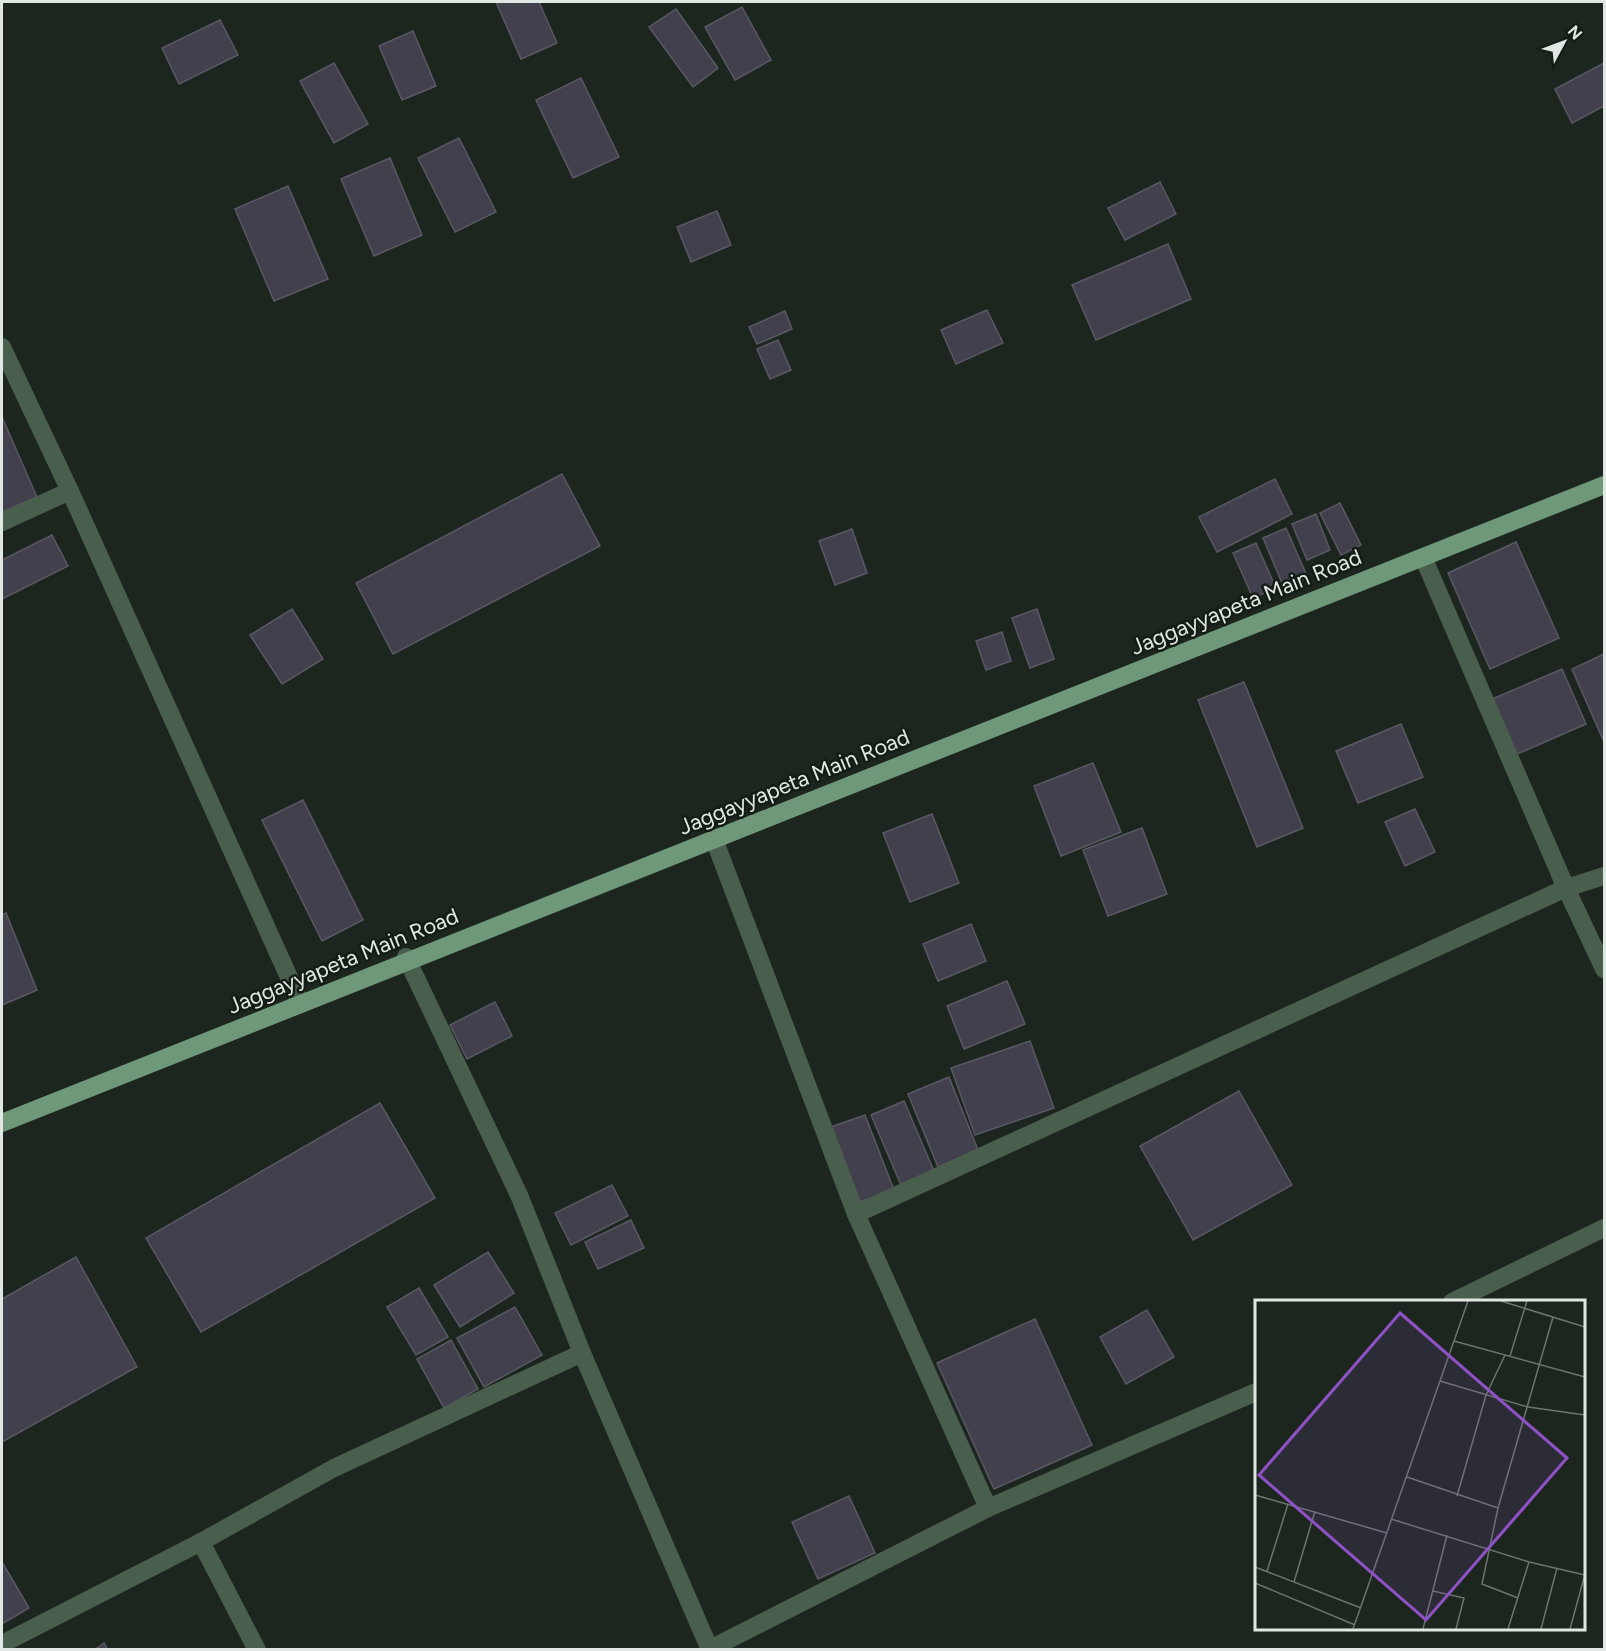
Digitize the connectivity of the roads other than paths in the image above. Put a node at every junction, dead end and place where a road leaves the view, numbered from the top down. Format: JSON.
{"nodes":[{"id":1,"x":2,"y":347,"type":"edge"},
{"id":2,"x":1605,"y":485,"type":"edge"},
{"id":3,"x":70,"y":491,"type":"junction"},
{"id":4,"x":2,"y":522,"type":"edge"},
{"id":5,"x":1423,"y":557,"type":"junction"},
{"id":6,"x":714,"y":839,"type":"junction"},
{"id":7,"x":1605,"y":876,"type":"edge"},
{"id":8,"x":1566,"y":888,"type":"junction"},
{"id":9,"x":407,"y":959,"type":"junction"},
{"id":10,"x":1605,"y":969,"type":"edge"},
{"id":11,"x":301,"y":1004,"type":"junction"},
{"id":12,"x":2,"y":1123,"type":"edge"},
{"id":13,"x":856,"y":1214,"type":"junction"},
{"id":14,"x":1605,"y":1228,"type":"edge"},
{"id":15,"x":1456,"y":1300,"type":"edge"},
{"id":16,"x":582,"y":1353,"type":"junction"},
{"id":17,"x":1255,"y":1393,"type":"edge"},
{"id":18,"x":988,"y":1508,"type":"junction"},
{"id":19,"x":201,"y":1542,"type":"junction"},
{"id":20,"x":2,"y":1644,"type":"edge"},
{"id":21,"x":709,"y":1649,"type":"edge"},
{"id":22,"x":257,"y":1650,"type":"edge"}],
"edges":[{"from":1,"to":3,"type":"street"},
{"from":2,"to":5,"type":"main road","name":"Jaggayyapeta Main Road"},
{"from":3,"to":4,"type":"street"},
{"from":3,"to":11,"type":"street"},
{"from":5,"to":6,"type":"main road","name":"Jaggayyapeta Main Road"},
{"from":5,"to":8,"type":"street"},
{"from":6,"to":9,"type":"main road","name":"Jaggayyapeta Main Road"},
{"from":6,"to":13,"type":"street"},
{"from":7,"to":8,"type":"street"},
{"from":8,"to":10,"type":"street"},
{"from":8,"to":13,"type":"street"},
{"from":9,"to":11,"type":"main road","name":"Jaggayyapeta Main Road"},
{"from":9,"to":16,"type":"street"},
{"from":11,"to":12,"type":"main road","name":"Jaggayyapeta Main Road"},
{"from":13,"to":18,"type":"street"},
{"from":14,"to":15,"type":"street"},
{"from":16,"to":19,"type":"street"},
{"from":16,"to":21,"type":"street"},
{"from":17,"to":18,"type":"street"},
{"from":18,"to":21,"type":"street"},
{"from":19,"to":20,"type":"street"},
{"from":19,"to":22,"type":"street"}]}
